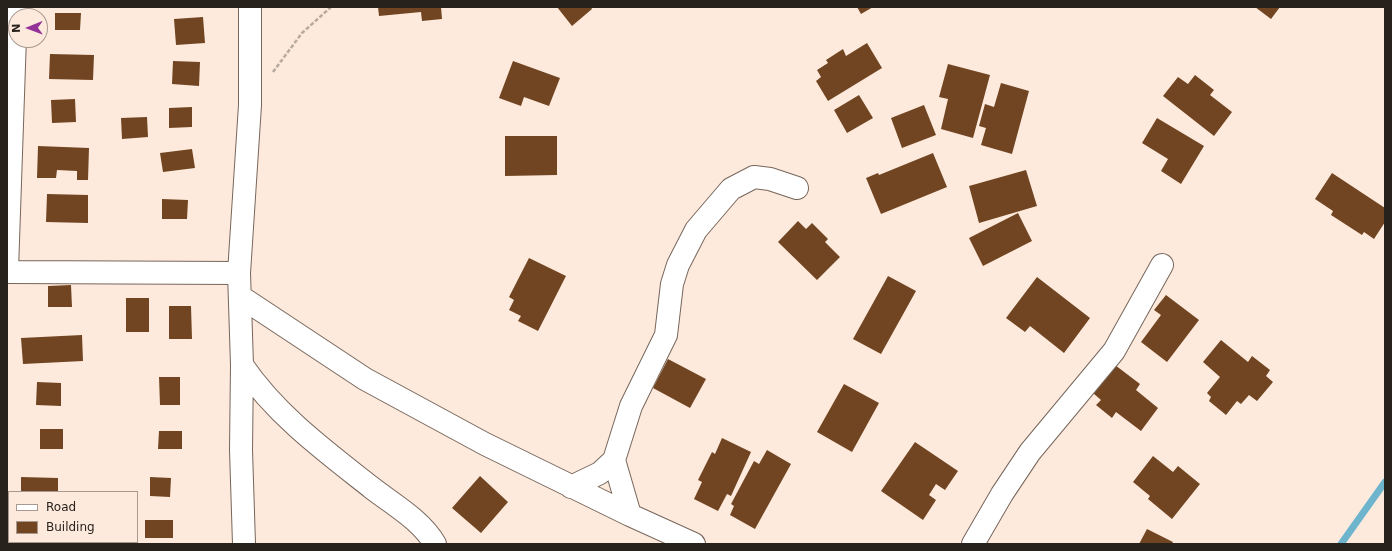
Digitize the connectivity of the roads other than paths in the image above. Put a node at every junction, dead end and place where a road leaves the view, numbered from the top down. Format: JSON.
{"nodes":[{"id":1,"x":16,"y":7,"type":"edge"},
{"id":2,"x":250,"y":7,"type":"edge"},
{"id":3,"x":798,"y":188,"type":"dead end"},
{"id":4,"x":1162,"y":265,"type":"dead end"},
{"id":5,"x":7,"y":271,"type":"edge"},
{"id":6,"x":240,"y":273,"type":"junction"},
{"id":7,"x":241,"y":297,"type":"junction"},
{"id":8,"x":242,"y":365,"type":"junction"},
{"id":9,"x":614,"y":460,"type":"junction"},
{"id":10,"x":571,"y":487,"type":"junction"},
{"id":11,"x":630,"y":515,"type":"junction"},
{"id":12,"x":244,"y":544,"type":"edge"},
{"id":13,"x":435,"y":544,"type":"edge"},
{"id":14,"x":694,"y":544,"type":"edge"},
{"id":15,"x":973,"y":544,"type":"edge"}],
"edges":[{"from":1,"to":5,"type":"street"},
{"from":2,"to":6,"type":"street"},
{"from":3,"to":9,"type":"street"},
{"from":4,"to":15,"type":"street"},
{"from":5,"to":6,"type":"street"},
{"from":6,"to":7,"type":"street"},
{"from":7,"to":8,"type":"street"},
{"from":7,"to":10,"type":"street"},
{"from":8,"to":12,"type":"street"},
{"from":8,"to":13,"type":"street"},
{"from":9,"to":10,"type":"street"},
{"from":9,"to":11,"type":"street"},
{"from":10,"to":11,"type":"street"},
{"from":11,"to":14,"type":"street"}]}
